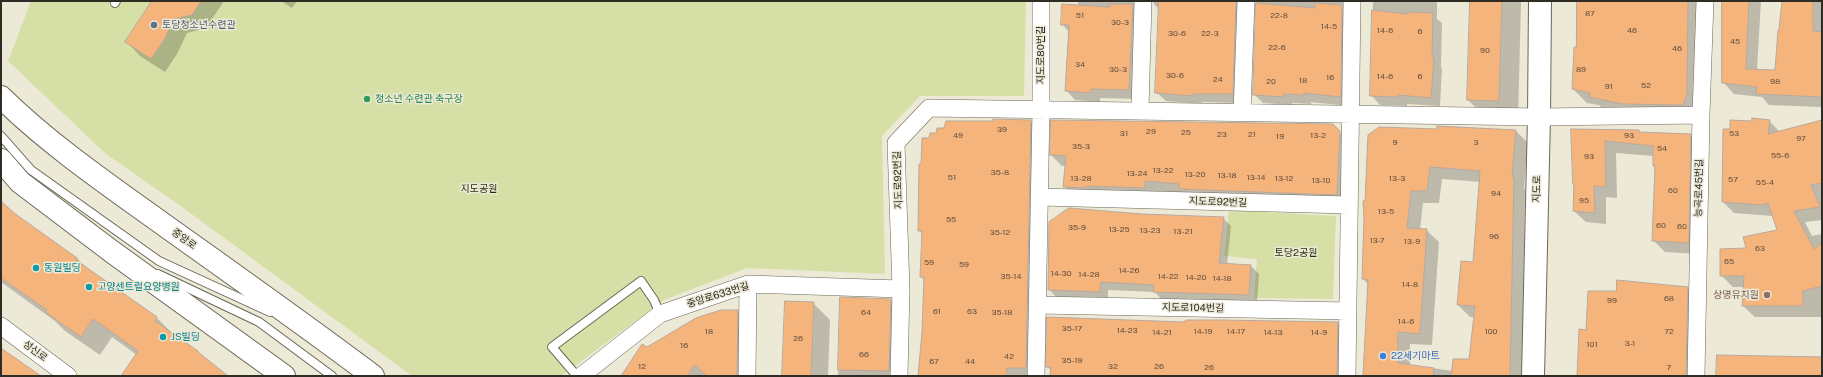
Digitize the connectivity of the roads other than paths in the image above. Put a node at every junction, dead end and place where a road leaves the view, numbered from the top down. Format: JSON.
{"nodes":[{"id":1,"x":1041,"y":1,"type":"edge"},
{"id":2,"x":1143,"y":1,"type":"edge"},
{"id":3,"x":1246,"y":1,"type":"edge"},
{"id":4,"x":1352,"y":1,"type":"edge"},
{"id":5,"x":1540,"y":1,"type":"edge"},
{"id":6,"x":1705,"y":1,"type":"edge"},
{"id":7,"x":1,"y":96,"type":"edge"},
{"id":8,"x":1041,"y":110,"type":"junction"},
{"id":9,"x":1140,"y":110,"type":"junction"},
{"id":10,"x":1242,"y":112,"type":"junction"},
{"id":11,"x":1349,"y":114,"type":"junction"},
{"id":12,"x":1701,"y":115,"type":"junction"},
{"id":13,"x":1539,"y":117,"type":"junction"},
{"id":14,"x":1,"y":136,"type":"edge"},
{"id":15,"x":1,"y":160,"type":"edge"},
{"id":16,"x":1039,"y":197,"type":"junction"},
{"id":17,"x":1348,"y":205,"type":"junction"},
{"id":18,"x":111,"y":251,"type":"junction"},
{"id":19,"x":748,"y":284,"type":"junction"},
{"id":20,"x":902,"y":289,"type":"junction"},
{"id":21,"x":1038,"y":305,"type":"junction"},
{"id":22,"x":1348,"y":311,"type":"junction"},
{"id":23,"x":660,"y":314,"type":"junction"},
{"id":24,"x":1,"y":326,"type":"edge"},
{"id":25,"x":313,"y":331,"type":"junction"},
{"id":26,"x":68,"y":376,"type":"edge"},
{"id":27,"x":284,"y":376,"type":"edge"},
{"id":28,"x":332,"y":376,"type":"edge"},
{"id":29,"x":373,"y":376,"type":"edge"},
{"id":30,"x":576,"y":376,"type":"edge"},
{"id":31,"x":581,"y":376,"type":"edge"},
{"id":32,"x":747,"y":376,"type":"edge"},
{"id":33,"x":899,"y":376,"type":"edge"},
{"id":34,"x":1036,"y":376,"type":"edge"},
{"id":35,"x":1347,"y":376,"type":"edge"},
{"id":36,"x":1533,"y":376,"type":"edge"},
{"id":37,"x":1696,"y":376,"type":"edge"}],
"edges":[{"from":1,"to":8,"type":"street","name":"지도로80번길"},
{"from":2,"to":9,"type":"street"},
{"from":3,"to":10,"type":"street"},
{"from":4,"to":11,"type":"street"},
{"from":5,"to":13,"type":"main road","name":"지도로"},
{"from":6,"to":12,"type":"street","name":"능곡로45번길"},
{"from":7,"to":25,"type":"main road","name":"중앙로"},
{"from":8,"to":9,"type":"street","name":"지도로92번길"},
{"from":8,"to":16,"type":"street"},
{"from":8,"to":20,"type":"street","name":"지도로92번길"},
{"from":9,"to":10,"type":"street","name":"지도로92번길"},
{"from":10,"to":11,"type":"street","name":"지도로92번길"},
{"from":11,"to":13,"type":"street","name":"지도로92번길"},
{"from":11,"to":17,"type":"street"},
{"from":12,"to":13,"type":"street","name":"지도로92번길"},
{"from":12,"to":37,"type":"street","name":"능곡로45번길"},
{"from":13,"to":36,"type":"main road","name":"지도로"},
{"from":14,"to":25,"type":"lane"},
{"from":15,"to":18,"type":"main road"},
{"from":16,"to":17,"type":"street","name":"지도로92번길"},
{"from":16,"to":21,"type":"street"},
{"from":17,"to":22,"type":"street"},
{"from":18,"to":27,"type":"main road"},
{"from":18,"to":28,"type":"lane"},
{"from":19,"to":20,"type":"street","name":"중앙로633번길"},
{"from":19,"to":23,"type":"street","name":"중앙로633번길"},
{"from":19,"to":32,"type":"street"},
{"from":20,"to":33,"type":"street","name":"지도로92번길"},
{"from":21,"to":22,"type":"street","name":"지도로104번길"},
{"from":21,"to":34,"type":"street"},
{"from":22,"to":35,"type":"street"},
{"from":23,"to":30,"type":"lane"},
{"from":23,"to":31,"type":"street","name":"중앙로633번길"},
{"from":24,"to":26,"type":"street","name":"성신로"},
{"from":25,"to":29,"type":"main road","name":"중앙로"}]}
